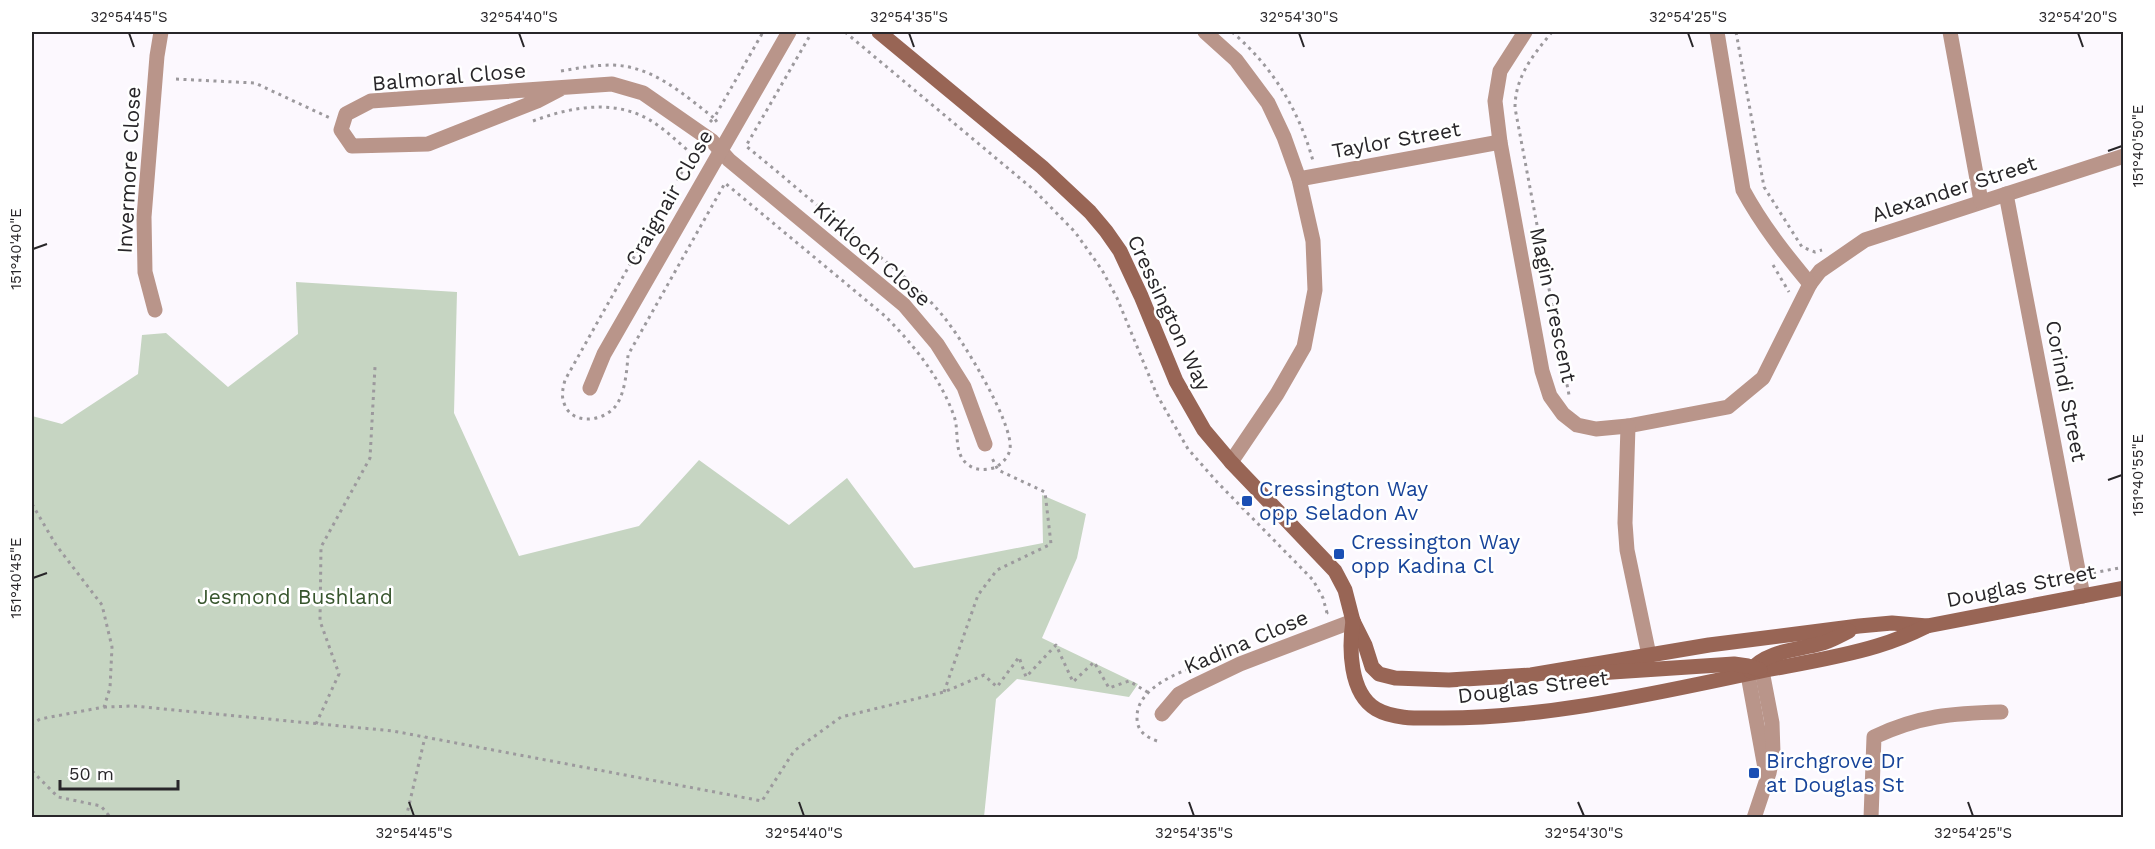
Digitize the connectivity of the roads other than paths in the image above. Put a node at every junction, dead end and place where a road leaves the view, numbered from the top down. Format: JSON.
{"nodes":[{"id":1,"x":161,"y":32,"type":"edge"},
{"id":2,"x":789,"y":32,"type":"edge"},
{"id":3,"x":879,"y":32,"type":"edge"},
{"id":4,"x":1205,"y":32,"type":"edge"},
{"id":5,"x":1525,"y":32,"type":"edge"},
{"id":6,"x":1717,"y":32,"type":"edge"},
{"id":7,"x":1950,"y":32,"type":"edge"},
{"id":8,"x":560,"y":89,"type":"junction"},
{"id":9,"x":1500,"y":142,"type":"junction"},
{"id":10,"x":721,"y":150,"type":"junction"},
{"id":11,"x":2124,"y":156,"type":"edge"},
{"id":12,"x":1299,"y":179,"type":"junction"},
{"id":13,"x":2006,"y":194,"type":"junction"},
{"id":14,"x":1981,"y":201,"type":"junction"},
{"id":15,"x":1810,"y":284,"type":"junction"},
{"id":16,"x":155,"y":310,"type":"dead end"},
{"id":17,"x":590,"y":388,"type":"dead end"},
{"id":18,"x":1628,"y":426,"type":"junction"},
{"id":19,"x":985,"y":444,"type":"road end"},
{"id":20,"x":1231,"y":462,"type":"junction"},
{"id":21,"x":2124,"y":588,"type":"edge"},
{"id":22,"x":2083,"y":596,"type":"junction"},
{"id":23,"x":1353,"y":621,"type":"junction"},
{"id":24,"x":1859,"y":626,"type":"junction"},
{"id":25,"x":1927,"y":626,"type":"junction"},
{"id":26,"x":1649,"y":655,"type":"junction"},
{"id":27,"x":1754,"y":671,"type":"junction"},
{"id":28,"x":1531,"y":675,"type":"junction"},
{"id":29,"x":2001,"y":712,"type":"dead end"},
{"id":30,"x":1162,"y":714,"type":"dead end"},
{"id":31,"x":1754,"y":818,"type":"edge"},
{"id":32,"x":1871,"y":818,"type":"edge"}],
"edges":[{"from":1,"to":16,"type":"street","name":"Invermore Close"},
{"from":2,"to":10,"type":"street","name":"Craignair Close"},
{"from":3,"to":20,"type":"street","name":"Cressington Way"},
{"from":4,"to":12,"type":"street"},
{"from":5,"to":9,"type":"street","name":"Magin Crescent"},
{"from":6,"to":15,"type":"street"},
{"from":7,"to":14,"type":"street"},
{"from":8,"to":8,"type":"street","name":"Balmoral Close"},
{"from":8,"to":10,"type":"street","name":"Balmoral Close"},
{"from":9,"to":12,"type":"street","name":"Taylor Street"},
{"from":9,"to":18,"type":"street","name":"Magin Crescent"},
{"from":10,"to":17,"type":"street","name":"Craignair Close"},
{"from":10,"to":19,"type":"street","name":"Kirkloch Close"},
{"from":11,"to":13,"type":"street","name":"Alexander Street"},
{"from":12,"to":20,"type":"street"},
{"from":13,"to":14,"type":"street","name":"Alexander Street"},
{"from":13,"to":22,"type":"street","name":"Corindi Street"},
{"from":14,"to":15,"type":"street","name":"Alexander Street"},
{"from":15,"to":18,"type":"street","name":"Magin Crescent"},
{"from":18,"to":26,"type":"street"},
{"from":20,"to":23,"type":"street","name":"Cressington Way"},
{"from":21,"to":22,"type":"street","name":"Douglas Street"},
{"from":22,"to":25,"type":"street","name":"Douglas Street"},
{"from":23,"to":27,"type":"street","name":"Douglas Street"},
{"from":23,"to":28,"type":"street","name":"Douglas Street"},
{"from":23,"to":30,"type":"street","name":"Kadina Close"},
{"from":24,"to":25,"type":"street","name":"Douglas Street"},
{"from":24,"to":26,"type":"street","name":"Douglas Street"},
{"from":24,"to":27,"type":"street"},
{"from":25,"to":27,"type":"street","name":"Douglas Street"},
{"from":26,"to":28,"type":"street","name":"Douglas Street"},
{"from":27,"to":28,"type":"street"},
{"from":27,"to":31,"type":"street"},
{"from":29,"to":32,"type":"street"}]}
